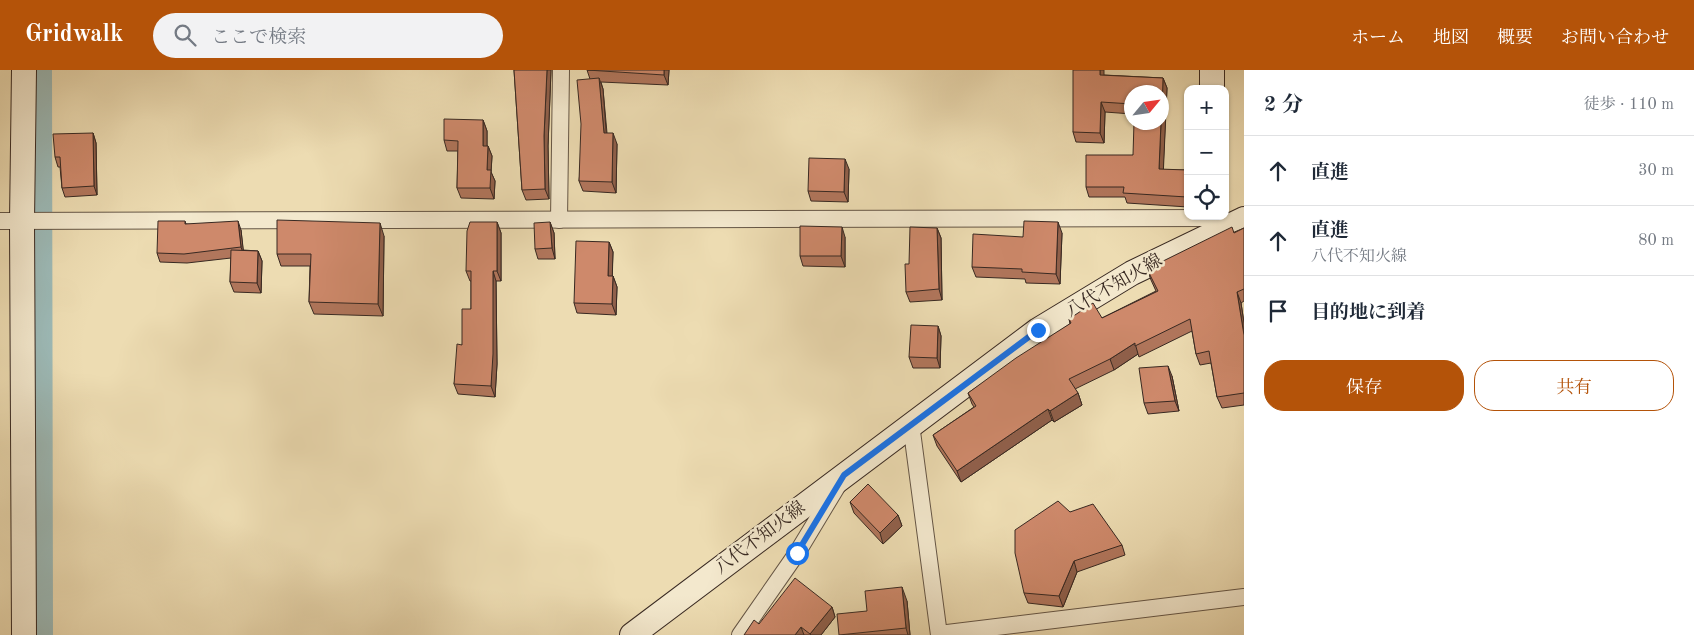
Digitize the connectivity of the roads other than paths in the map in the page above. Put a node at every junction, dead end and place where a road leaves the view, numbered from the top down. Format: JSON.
{"nodes":[{"id":1,"x":24,"y":70,"type":"edge"},
{"id":2,"x":561,"y":70,"type":"edge"},
{"id":3,"x":1212,"y":70,"type":"edge"},
{"id":4,"x":1212,"y":85,"type":"edge"},
{"id":5,"x":1244,"y":219,"type":"edge"},
{"id":6,"x":560,"y":220,"type":"junction"},
{"id":7,"x":11,"y":221,"type":"edge"},
{"id":8,"x":1211,"y":222,"type":"edge"},
{"id":9,"x":912,"y":424,"type":"junction"},
{"id":10,"x":844,"y":475,"type":"junction"},
{"id":11,"x":1244,"y":596,"type":"edge"},
{"id":12,"x":24,"y":635,"type":"edge"},
{"id":13,"x":632,"y":635,"type":"edge"},
{"id":14,"x":740,"y":635,"type":"edge"},
{"id":15,"x":939,"y":635,"type":"edge"}],
"edges":[{"from":1,"to":7,"type":"main road"},
{"from":2,"to":6,"type":"street"},
{"from":3,"to":4,"type":"main road"},
{"from":5,"to":8,"type":"main road","name":"八代不知火線"},
{"from":6,"to":7,"type":"street"},
{"from":6,"to":8,"type":"street"},
{"from":7,"to":12,"type":"main road"},
{"from":8,"to":9,"type":"main road","name":"八代不知火線"},
{"from":9,"to":10,"type":"main road","name":"八代不知火線"},
{"from":9,"to":15,"type":"street"},
{"from":10,"to":13,"type":"main road","name":"八代不知火線"},
{"from":10,"to":14,"type":"street"},
{"from":11,"to":15,"type":"street"}]}
